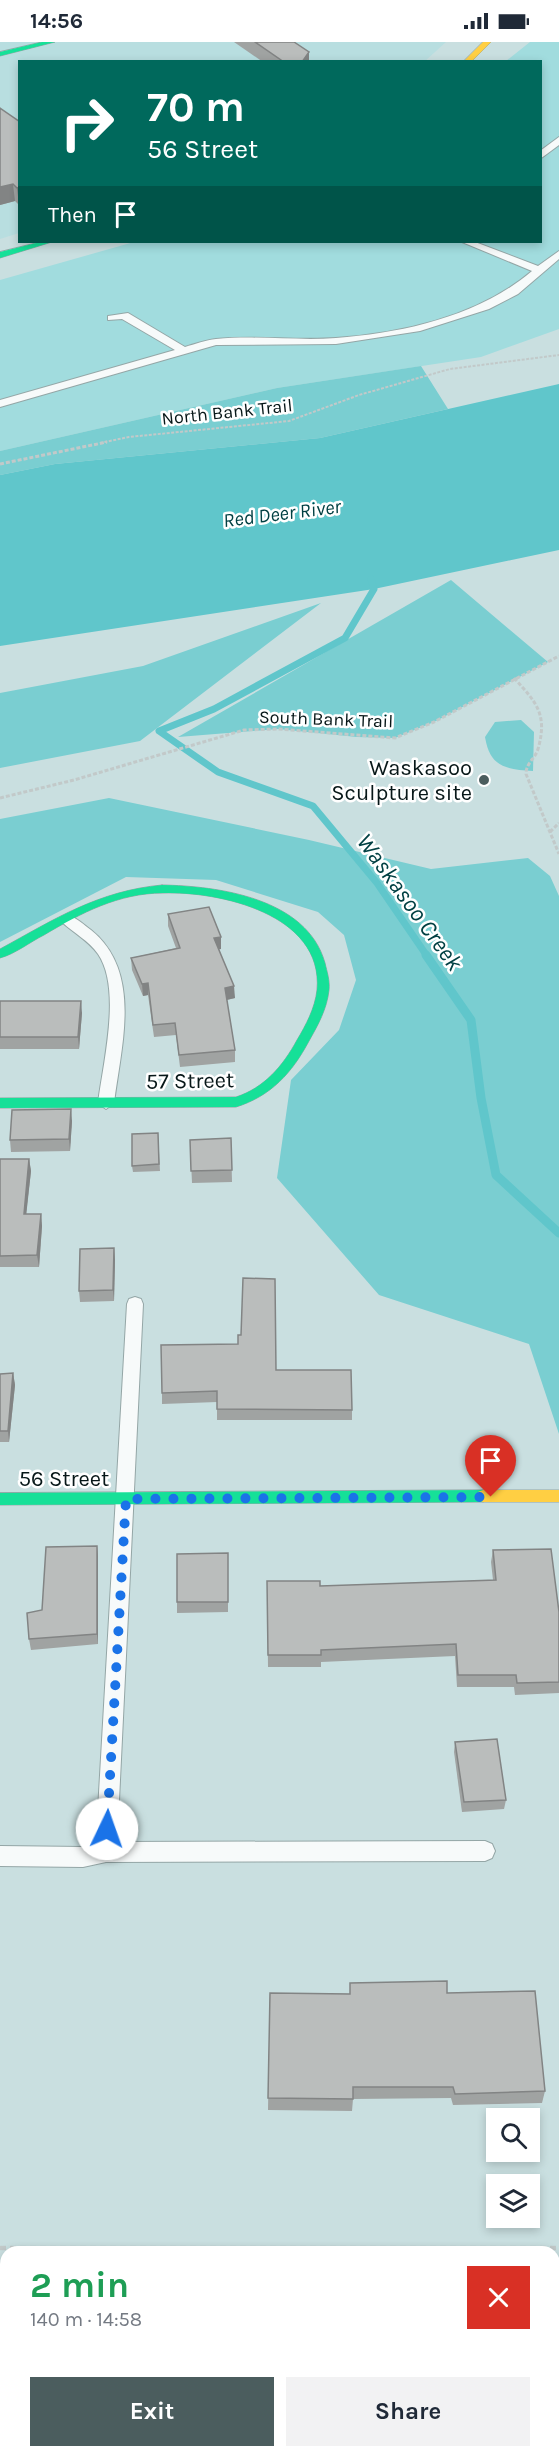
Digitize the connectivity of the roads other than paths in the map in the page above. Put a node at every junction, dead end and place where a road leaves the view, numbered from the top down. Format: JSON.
{"nodes":[{"id":1,"x":51,"y":42,"type":"edge"},
{"id":2,"x":487,"y":42,"type":"edge"},
{"id":3,"x":0,"y":54,"type":"edge"},
{"id":4,"x":468,"y":60,"type":"edge"},
{"id":5,"x":559,"y":140,"type":"edge"},
{"id":6,"x":542,"y":154,"type":"edge"},
{"id":7,"x":44,"y":243,"type":"edge"},
{"id":8,"x":470,"y":243,"type":"edge"},
{"id":9,"x":559,"y":254,"type":"edge"},
{"id":10,"x":0,"y":255,"type":"edge"},
{"id":11,"x":539,"y":270,"type":"junction"},
{"id":12,"x":112,"y":318,"type":"dead end"},
{"id":13,"x":182,"y":350,"type":"junction"},
{"id":14,"x":0,"y":404,"type":"edge"},
{"id":15,"x":68,"y":920,"type":"junction"},
{"id":16,"x":0,"y":954,"type":"edge"},
{"id":17,"x":0,"y":1103,"type":"edge"},
{"id":18,"x":106,"y":1103,"type":"junction"},
{"id":19,"x":135,"y":1304,"type":"dead end"},
{"id":20,"x":559,"y":1496,"type":"edge"},
{"id":21,"x":0,"y":1499,"type":"edge"},
{"id":22,"x":126,"y":1499,"type":"junction"},
{"id":23,"x":485,"y":1851,"type":"dead end"},
{"id":24,"x":106,"y":1852,"type":"junction"},
{"id":25,"x":0,"y":1856,"type":"edge"}],
"edges":[{"from":1,"to":3,"type":"street"},
{"from":2,"to":4,"type":"street"},
{"from":5,"to":6,"type":"lane"},
{"from":7,"to":10,"type":"street"},
{"from":8,"to":11,"type":"lane"},
{"from":9,"to":11,"type":"lane"},
{"from":11,"to":13,"type":"lane"},
{"from":12,"to":13,"type":"lane"},
{"from":13,"to":14,"type":"lane"},
{"from":15,"to":16,"type":"street","name":"57 Street"},
{"from":15,"to":18,"type":"lane"},
{"from":15,"to":18,"type":"street","name":"57 Street"},
{"from":17,"to":18,"type":"street","name":"57 Street"},
{"from":19,"to":22,"type":"lane"},
{"from":20,"to":22,"type":"street","name":"56 Street"},
{"from":21,"to":22,"type":"street","name":"56 Street"},
{"from":22,"to":24,"type":"lane"},
{"from":23,"to":24,"type":"lane"},
{"from":24,"to":25,"type":"lane"}]}
